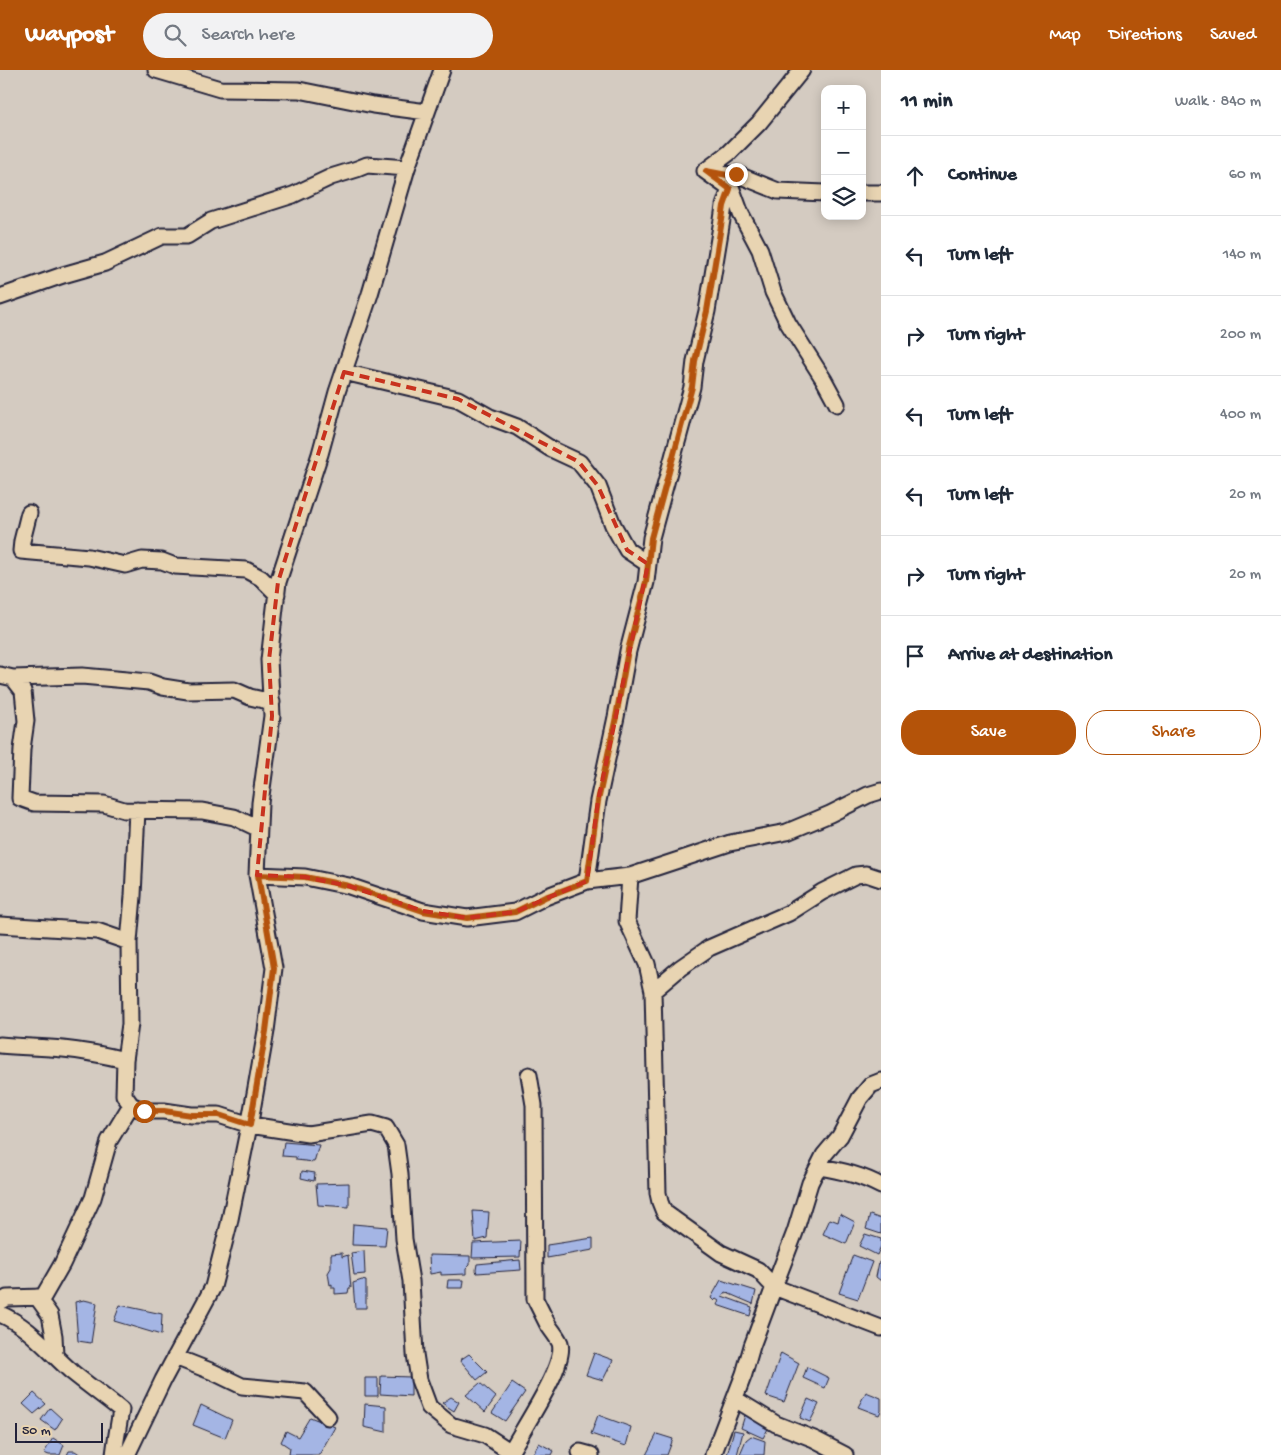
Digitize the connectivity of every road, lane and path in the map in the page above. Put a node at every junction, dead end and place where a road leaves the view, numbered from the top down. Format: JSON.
{"nodes":[{"id":1,"x":156,"y":70,"type":"edge"},
{"id":2,"x":442,"y":70,"type":"edge"},
{"id":3,"x":802,"y":70,"type":"edge"},
{"id":4,"x":427,"y":112,"type":"junction"},
{"id":5,"x":729,"y":153,"type":"junction"},
{"id":6,"x":407,"y":168,"type":"junction"},
{"id":7,"x":706,"y":171,"type":"junction"},
{"id":8,"x":732,"y":175,"type":"junction"},
{"id":9,"x":821,"y":193,"type":"edge"},
{"id":10,"x":866,"y":193,"type":"edge"},
{"id":11,"x":881,"y":193,"type":"edge"},
{"id":12,"x":0,"y":297,"type":"edge"},
{"id":13,"x":344,"y":372,"type":"junction"},
{"id":14,"x":836,"y":404,"type":"dead end"},
{"id":15,"x":29,"y":513,"type":"dead end"},
{"id":16,"x":648,"y":564,"type":"junction"},
{"id":17,"x":277,"y":594,"type":"junction"},
{"id":18,"x":6,"y":676,"type":"edge"},
{"id":19,"x":272,"y":702,"type":"junction"},
{"id":20,"x":881,"y":791,"type":"edge"},
{"id":21,"x":137,"y":810,"type":"junction"},
{"id":22,"x":259,"y":829,"type":"junction"},
{"id":23,"x":258,"y":875,"type":"junction"},
{"id":24,"x":630,"y":876,"type":"junction"},
{"id":25,"x":881,"y":879,"type":"edge"},
{"id":26,"x":587,"y":881,"type":"junction"},
{"id":27,"x":0,"y":925,"type":"edge"},
{"id":28,"x":129,"y":942,"type":"junction"},
{"id":29,"x":653,"y":991,"type":"junction"},
{"id":30,"x":0,"y":1045,"type":"edge"},
{"id":31,"x":125,"y":1060,"type":"junction"},
{"id":32,"x":529,"y":1074,"type":"dead end"},
{"id":33,"x":881,"y":1081,"type":"edge"},
{"id":34,"x":131,"y":1105,"type":"junction"},
{"id":35,"x":250,"y":1125,"type":"junction"},
{"id":36,"x":818,"y":1168,"type":"junction"},
{"id":37,"x":881,"y":1186,"type":"edge"},
{"id":38,"x":774,"y":1287,"type":"junction"},
{"id":39,"x":37,"y":1297,"type":"junction"},
{"id":40,"x":0,"y":1302,"type":"edge"},
{"id":41,"x":0,"y":1314,"type":"edge"},
{"id":42,"x":881,"y":1328,"type":"edge"},
{"id":43,"x":54,"y":1355,"type":"junction"},
{"id":44,"x":175,"y":1357,"type":"junction"},
{"id":45,"x":735,"y":1399,"type":"junction"},
{"id":46,"x":328,"y":1417,"type":"dead end"},
{"id":47,"x":510,"y":1453,"type":"edge"},
{"id":48,"x":114,"y":1455,"type":"edge"},
{"id":49,"x":127,"y":1455,"type":"edge"},
{"id":50,"x":713,"y":1455,"type":"edge"},
{"id":51,"x":845,"y":1455,"type":"edge"}],
"edges":[{"from":1,"to":4,"type":"street"},
{"from":2,"to":4,"type":"street"},
{"from":3,"to":5,"type":"street"},
{"from":4,"to":6,"type":"street"},
{"from":5,"to":7,"type":"street"},
{"from":5,"to":8,"type":"street"},
{"from":6,"to":12,"type":"street"},
{"from":6,"to":13,"type":"street"},
{"from":7,"to":8,"type":"street"},
{"from":7,"to":16,"type":"street"},
{"from":8,"to":9,"type":"street"},
{"from":8,"to":14,"type":"street"},
{"from":10,"to":11,"type":"street"},
{"from":13,"to":16,"type":"street"},
{"from":13,"to":17,"type":"street"},
{"from":15,"to":17,"type":"street"},
{"from":16,"to":26,"type":"street"},
{"from":17,"to":19,"type":"street"},
{"from":18,"to":19,"type":"street"},
{"from":18,"to":21,"type":"street"},
{"from":19,"to":22,"type":"street"},
{"from":20,"to":24,"type":"street"},
{"from":21,"to":22,"type":"street"},
{"from":21,"to":28,"type":"street"},
{"from":22,"to":23,"type":"street"},
{"from":23,"to":26,"type":"street"},
{"from":23,"to":35,"type":"street"},
{"from":24,"to":26,"type":"street"},
{"from":24,"to":29,"type":"street"},
{"from":25,"to":29,"type":"street"},
{"from":27,"to":28,"type":"street"},
{"from":28,"to":31,"type":"street"},
{"from":29,"to":38,"type":"street"},
{"from":30,"to":31,"type":"street"},
{"from":31,"to":34,"type":"street"},
{"from":32,"to":47,"type":"street"},
{"from":33,"to":36,"type":"street"},
{"from":34,"to":35,"type":"street"},
{"from":34,"to":39,"type":"street"},
{"from":35,"to":44,"type":"street"},
{"from":35,"to":47,"type":"street"},
{"from":36,"to":37,"type":"street"},
{"from":36,"to":38,"type":"street"},
{"from":38,"to":42,"type":"street"},
{"from":38,"to":45,"type":"street"},
{"from":39,"to":40,"type":"street"},
{"from":39,"to":43,"type":"street"},
{"from":41,"to":43,"type":"street"},
{"from":43,"to":48,"type":"street"},
{"from":44,"to":46,"type":"street"},
{"from":44,"to":49,"type":"street"},
{"from":45,"to":50,"type":"street"},
{"from":45,"to":51,"type":"street"}]}
